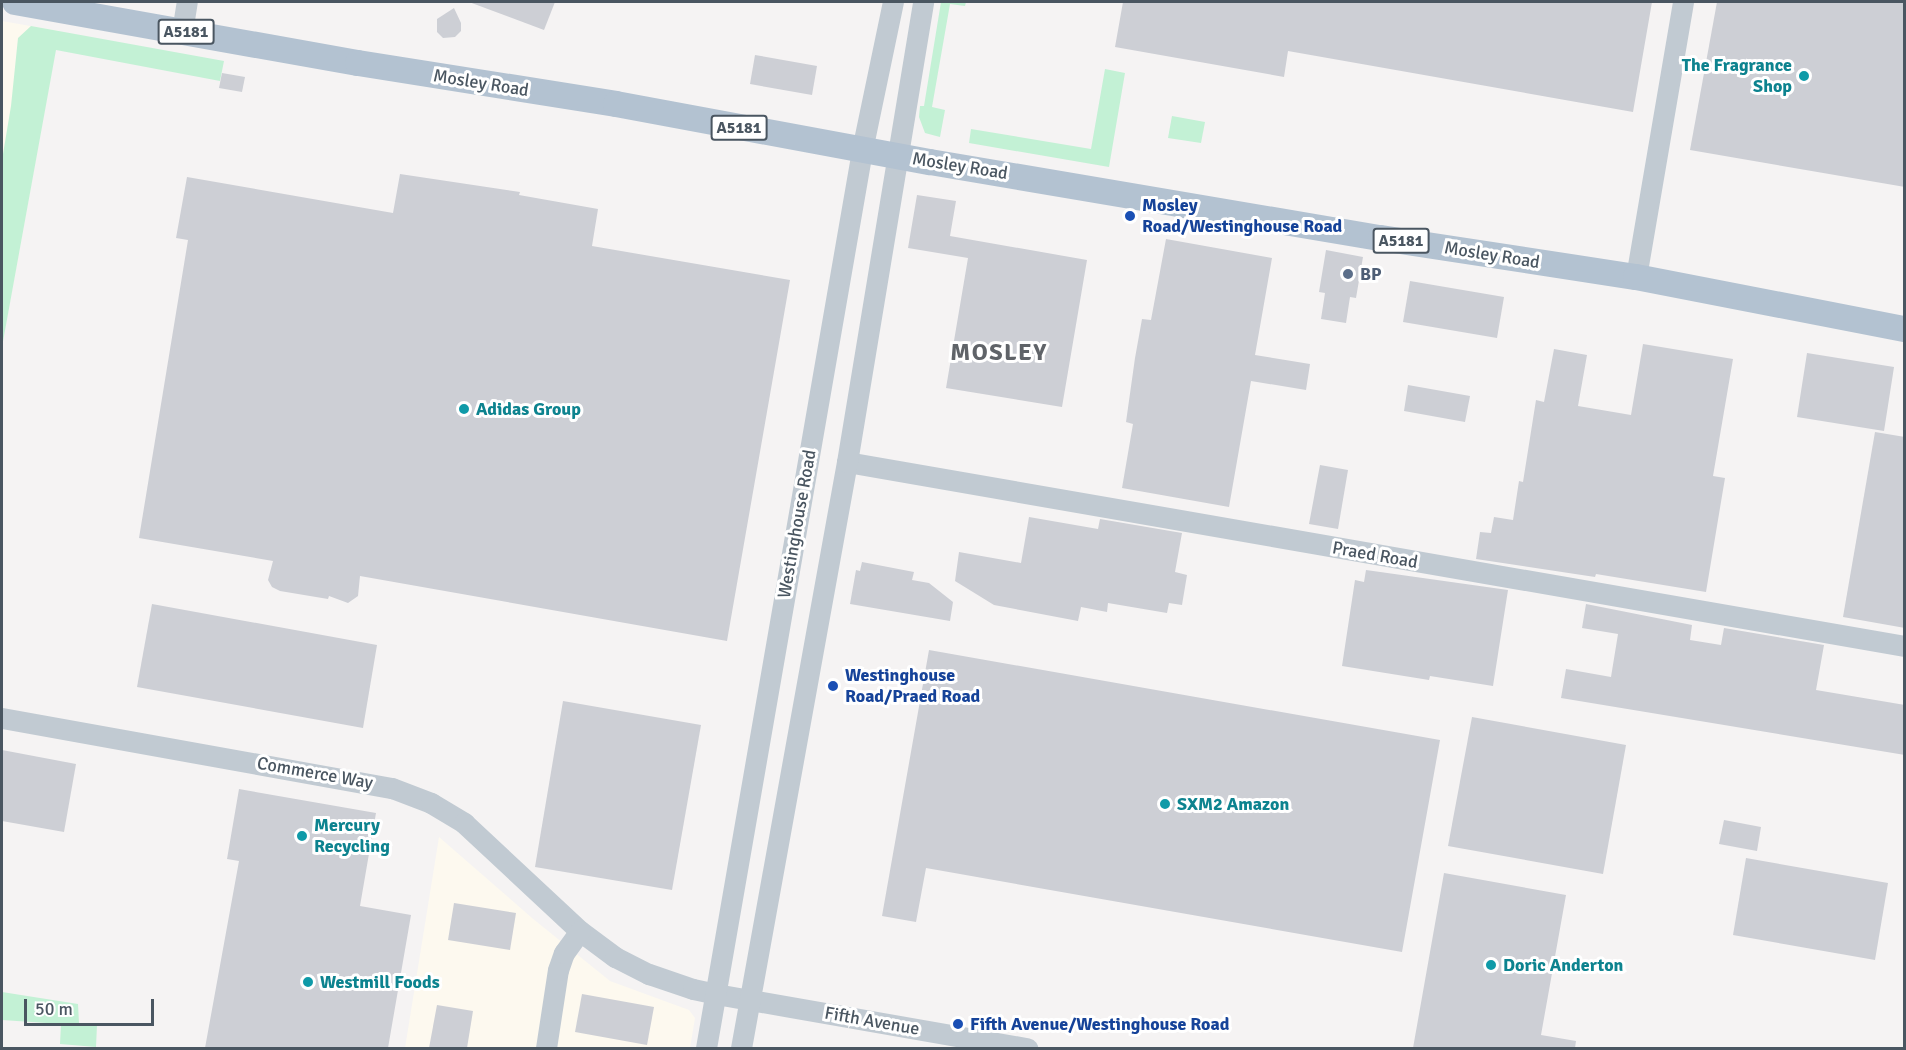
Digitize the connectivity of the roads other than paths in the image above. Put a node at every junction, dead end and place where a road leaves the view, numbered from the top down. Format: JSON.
{"nodes":[{"id":1,"x":15,"y":2,"type":"edge"},
{"id":2,"x":188,"y":2,"type":"edge"},
{"id":3,"x":893,"y":2,"type":"edge"},
{"id":4,"x":923,"y":2,"type":"edge"},
{"id":5,"x":1683,"y":2,"type":"edge"},
{"id":6,"x":182,"y":32,"type":"junction"},
{"id":7,"x":862,"y":150,"type":"junction"},
{"id":8,"x":897,"y":156,"type":"junction"},
{"id":9,"x":1636,"y":277,"type":"junction"},
{"id":10,"x":1905,"y":330,"type":"edge"},
{"id":11,"x":847,"y":462,"type":"junction"},
{"id":12,"x":1905,"y":646,"type":"edge"},
{"id":13,"x":768,"y":690,"type":"junction"},
{"id":14,"x":802,"y":696,"type":"junction"},
{"id":15,"x":2,"y":718,"type":"edge"},
{"id":16,"x":751,"y":789,"type":"junction"},
{"id":17,"x":785,"y":793,"type":"junction"},
{"id":18,"x":580,"y":931,"type":"junction"},
{"id":19,"x":716,"y":994,"type":"junction"},
{"id":20,"x":749,"y":1000,"type":"junction"},
{"id":21,"x":546,"y":1048,"type":"edge"},
{"id":22,"x":706,"y":1048,"type":"edge"},
{"id":23,"x":741,"y":1048,"type":"edge"},
{"id":24,"x":1027,"y":1048,"type":"edge"}],
"edges":[{"from":1,"to":6,"type":"main road","name":"Mosley Road","number":"A5181"},
{"from":2,"to":6,"type":"street"},
{"from":3,"to":7,"type":"street","name":"Westinghouse Road"},
{"from":4,"to":8,"type":"street","name":"Westinghouse Road"},
{"from":5,"to":9,"type":"street"},
{"from":6,"to":7,"type":"main road","name":"Mosley Road","number":"A5181"},
{"from":7,"to":8,"type":"main road","name":"Mosley Road","number":"A5181"},
{"from":7,"to":13,"type":"street","name":"Westinghouse Road"},
{"from":8,"to":9,"type":"main road","name":"Mosley Road","number":"A5181"},
{"from":8,"to":11,"type":"street","name":"Westinghouse Road"},
{"from":9,"to":10,"type":"main road","name":"Mosley Road","number":"A5181"},
{"from":11,"to":12,"type":"street","name":"Praed Road"},
{"from":11,"to":14,"type":"street","name":"Westinghouse Road"},
{"from":13,"to":14,"type":"street"},
{"from":13,"to":16,"type":"street","name":"Westinghouse Road"},
{"from":14,"to":17,"type":"street","name":"Westinghouse Road"},
{"from":15,"to":18,"type":"street","name":"Commerce Way"},
{"from":16,"to":17,"type":"street"},
{"from":16,"to":19,"type":"street","name":"Westinghouse Road"},
{"from":17,"to":20,"type":"street","name":"Westinghouse Road"},
{"from":18,"to":19,"type":"street","name":"Commerce Way"},
{"from":18,"to":21,"type":"street"},
{"from":19,"to":20,"type":"street","name":"Fifth Avenue"},
{"from":19,"to":22,"type":"street","name":"Westinghouse Road"},
{"from":20,"to":23,"type":"street","name":"Westinghouse Road"},
{"from":20,"to":24,"type":"street","name":"Fifth Avenue"}]}
